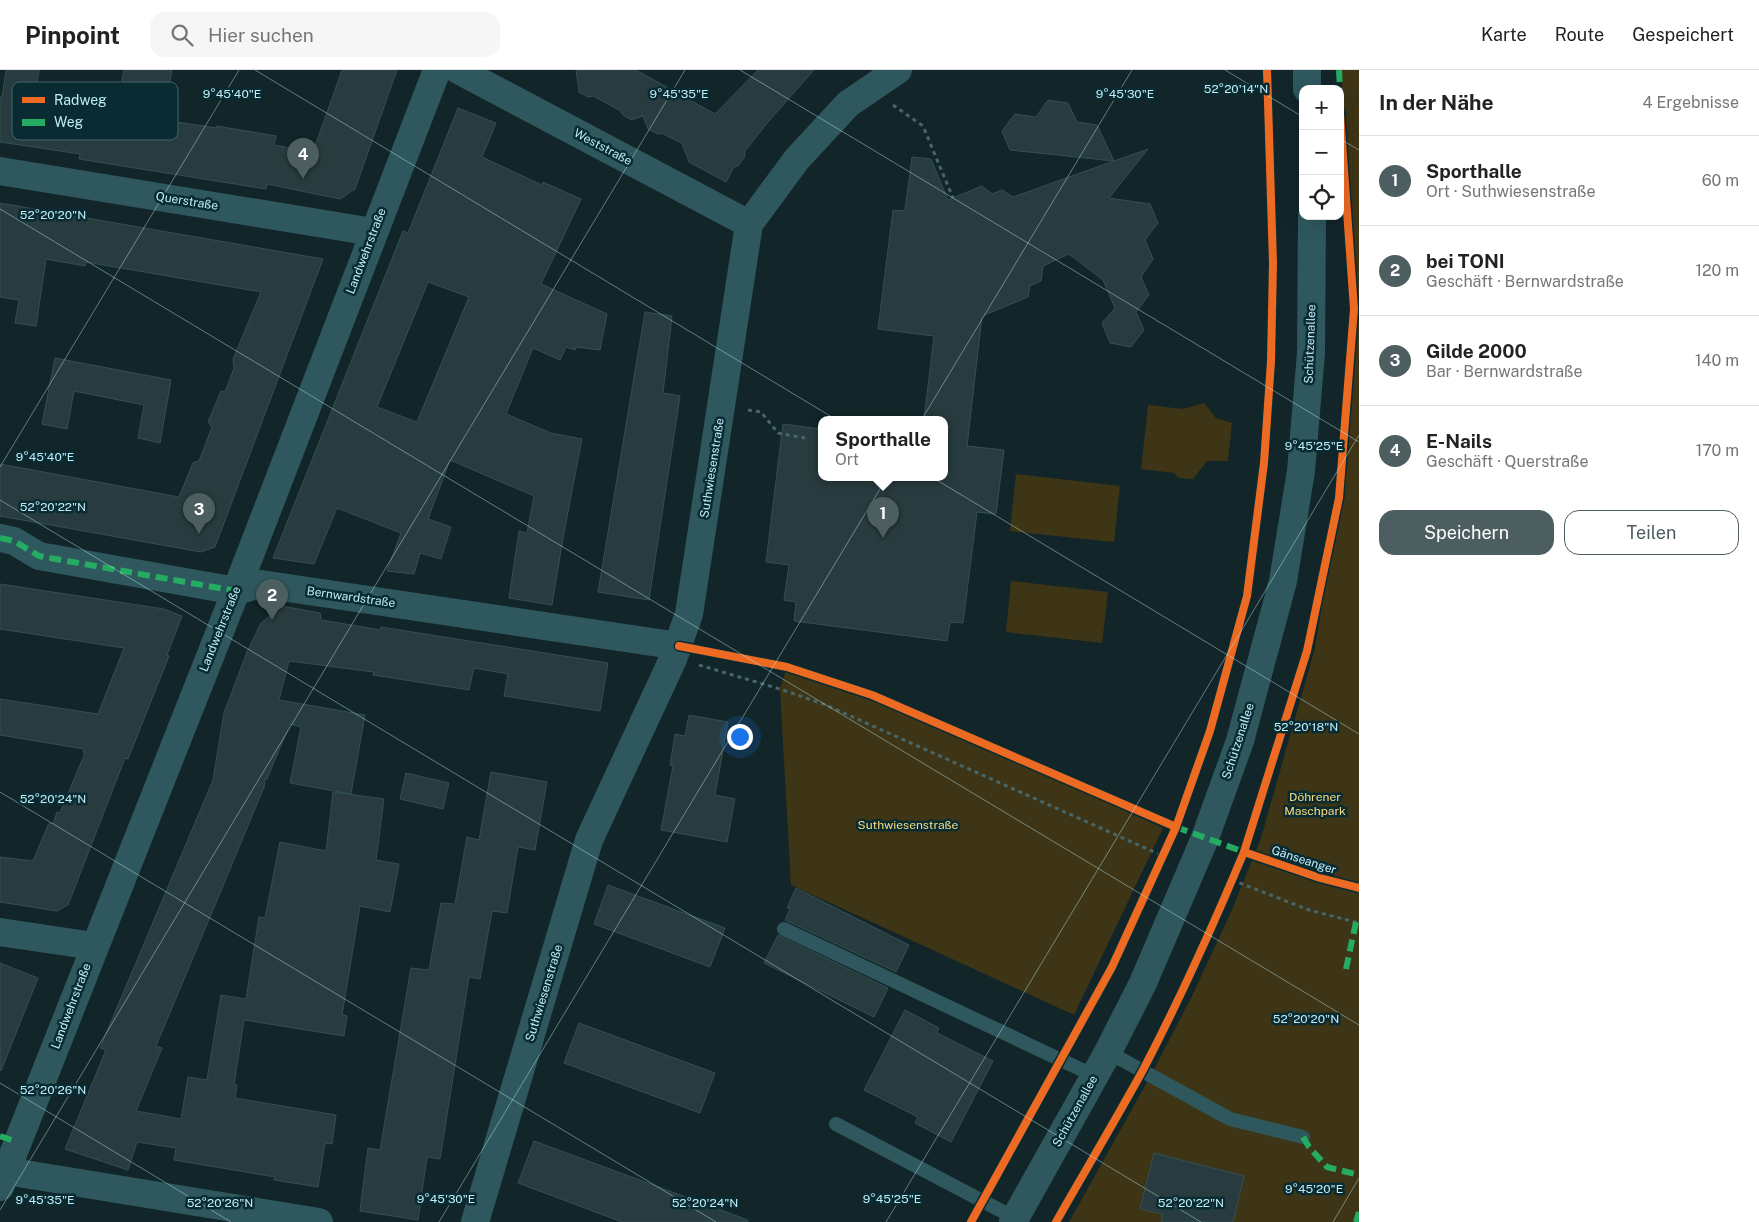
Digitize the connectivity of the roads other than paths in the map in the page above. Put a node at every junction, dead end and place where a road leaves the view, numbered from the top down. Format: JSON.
{"nodes":[{"id":1,"x":437,"y":70,"type":"edge"},
{"id":2,"x":458,"y":70,"type":"edge"},
{"id":3,"x":898,"y":70,"type":"edge"},
{"id":4,"x":1307,"y":70,"type":"edge"},
{"id":5,"x":1307,"y":85,"type":"edge"},
{"id":6,"x":0,"y":171,"type":"edge"},
{"id":7,"x":1312,"y":220,"type":"edge"},
{"id":8,"x":749,"y":224,"type":"junction"},
{"id":9,"x":373,"y":232,"type":"junction"},
{"id":10,"x":0,"y":538,"type":"edge"},
{"id":11,"x":236,"y":591,"type":"junction"},
{"id":12,"x":676,"y":652,"type":"junction"},
{"id":13,"x":784,"y":928,"type":"dead end"},
{"id":14,"x":0,"y":932,"type":"edge"},
{"id":15,"x":94,"y":946,"type":"junction"},
{"id":16,"x":1108,"y":1052,"type":"junction"},
{"id":17,"x":1095,"y":1076,"type":"junction"},
{"id":18,"x":836,"y":1124,"type":"dead end"},
{"id":19,"x":1303,"y":1137,"type":"dead end"},
{"id":20,"x":3,"y":1179,"type":"edge"},
{"id":21,"x":1014,"y":1220,"type":"edge"},
{"id":22,"x":319,"y":1222,"type":"edge"},
{"id":23,"x":475,"y":1222,"type":"edge"}],
"edges":[{"from":1,"to":9,"type":"street","name":"Landwehrstraße"},
{"from":2,"to":8,"type":"street","name":"Weststraße"},
{"from":3,"to":8,"type":"street","name":"Suthwiesenstraße"},
{"from":4,"to":5,"type":"street"},
{"from":6,"to":9,"type":"street","name":"Querstraße"},
{"from":7,"to":16,"type":"street","name":"Schützenallee"},
{"from":8,"to":12,"type":"street","name":"Suthwiesenstraße"},
{"from":9,"to":11,"type":"street","name":"Landwehrstraße"},
{"from":10,"to":11,"type":"street","name":"Bernwardstraße"},
{"from":11,"to":12,"type":"street","name":"Bernwardstraße"},
{"from":11,"to":15,"type":"street","name":"Landwehrstraße"},
{"from":12,"to":23,"type":"street","name":"Suthwiesenstraße"},
{"from":13,"to":17,"type":"lane"},
{"from":14,"to":15,"type":"street"},
{"from":15,"to":20,"type":"street","name":"Landwehrstraße"},
{"from":16,"to":17,"type":"street","name":"Schützenallee"},
{"from":16,"to":19,"type":"lane"},
{"from":17,"to":21,"type":"street","name":"Schützenallee"},
{"from":18,"to":21,"type":"lane"},
{"from":20,"to":22,"type":"street"}]}
